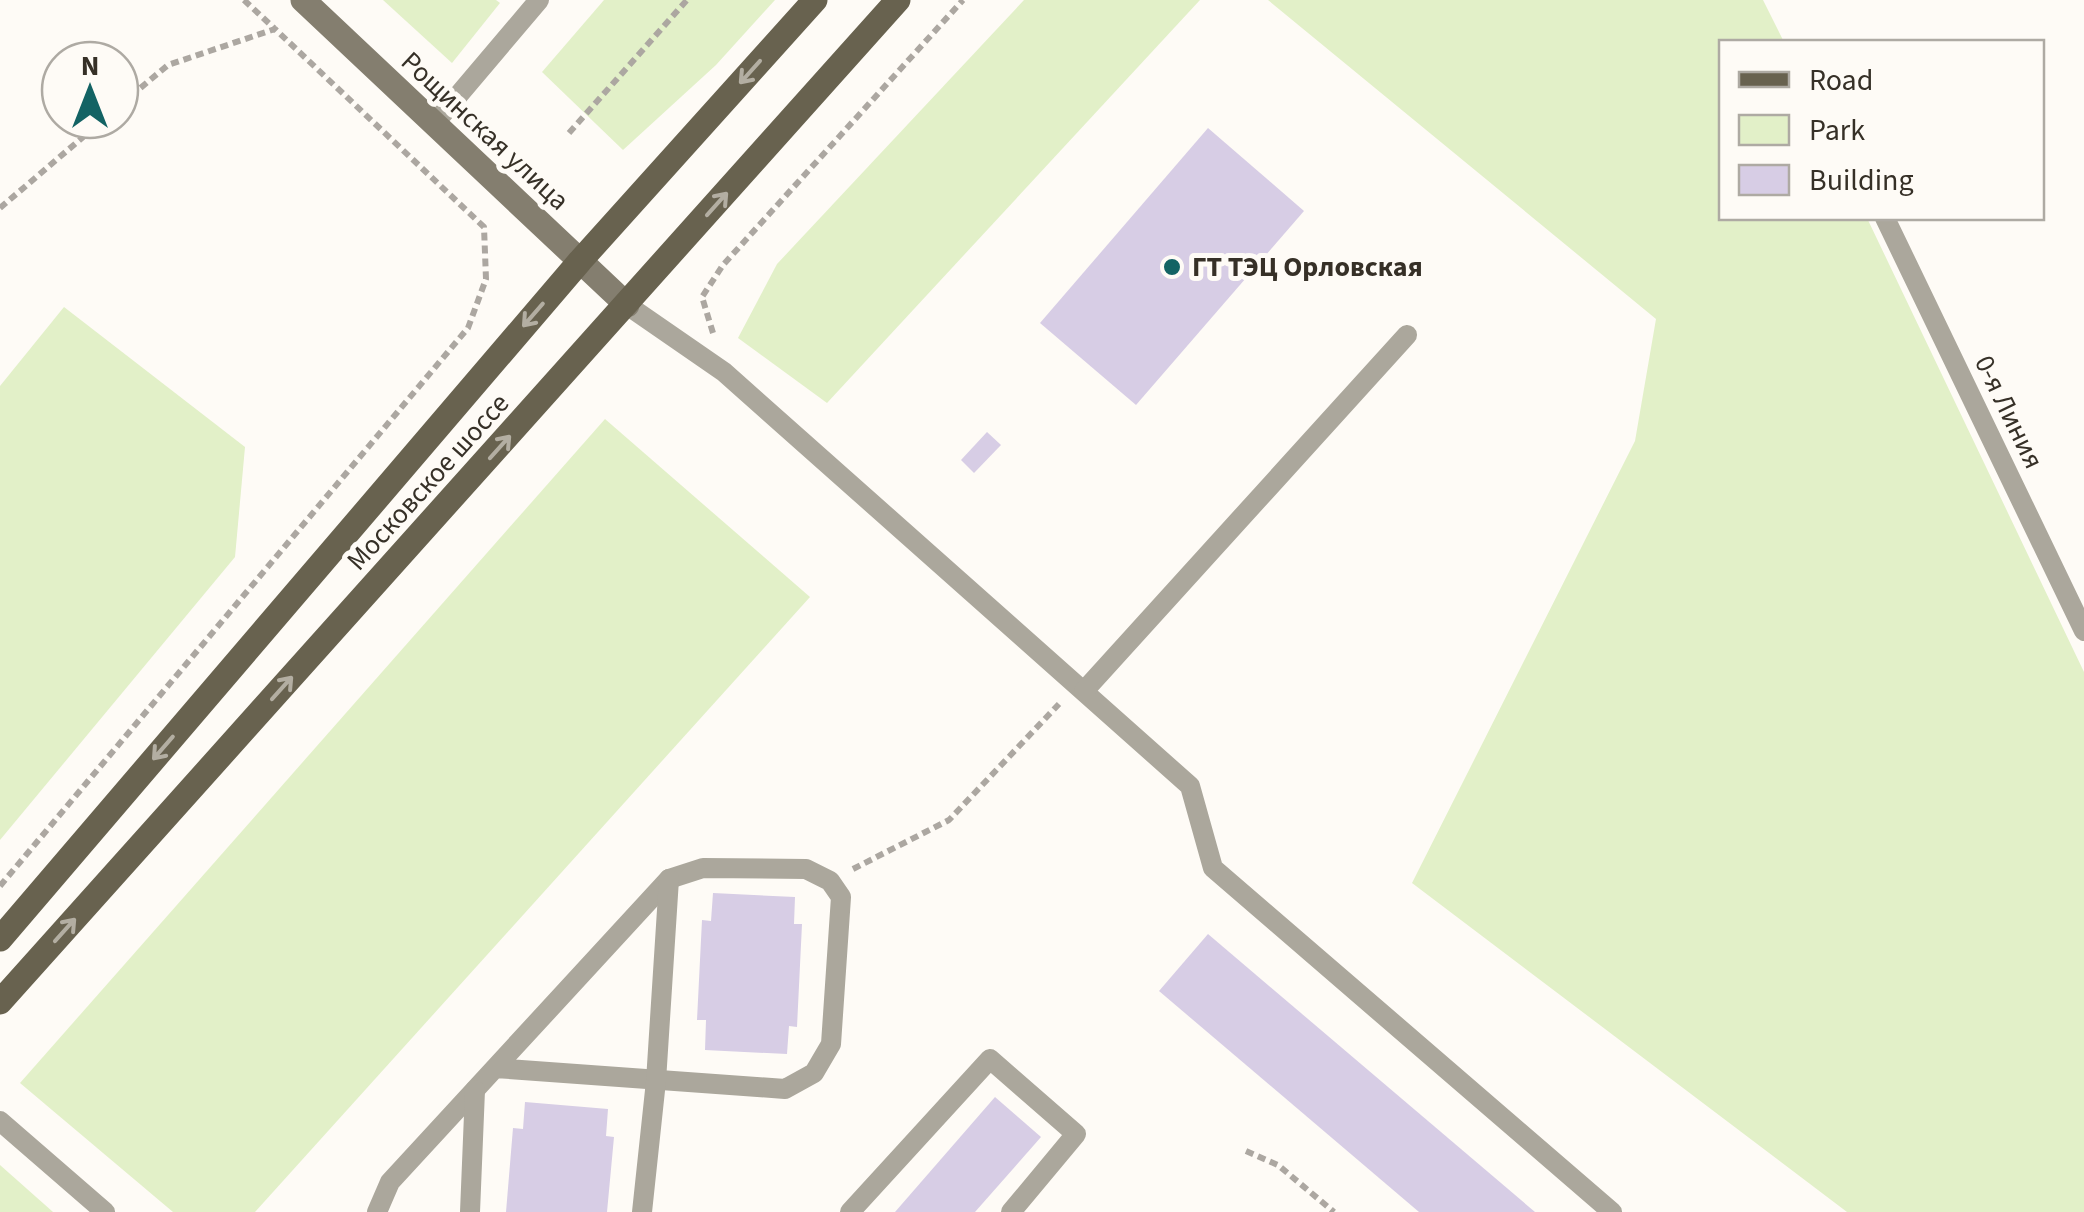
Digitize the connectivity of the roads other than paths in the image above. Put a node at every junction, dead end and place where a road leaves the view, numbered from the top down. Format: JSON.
{"nodes":[{"id":1,"x":303,"y":0,"type":"edge"},
{"id":2,"x":539,"y":0,"type":"edge"},
{"id":3,"x":815,"y":0,"type":"edge"},
{"id":4,"x":898,"y":0,"type":"edge"},
{"id":5,"x":434,"y":124,"type":"junction"},
{"id":6,"x":1885,"y":220,"type":"edge"},
{"id":7,"x":580,"y":261,"type":"junction"},
{"id":8,"x":627,"y":305,"type":"junction"},
{"id":9,"x":1407,"y":335,"type":"dead end"},
{"id":10,"x":2084,"y":631,"type":"edge"},
{"id":11,"x":1081,"y":688,"type":"junction"},
{"id":12,"x":669,"y":879,"type":"junction"},
{"id":13,"x":0,"y":939,"type":"edge"},
{"id":14,"x":0,"y":1002,"type":"edge"},
{"id":15,"x":495,"y":1068,"type":"junction"},
{"id":16,"x":656,"y":1081,"type":"junction"},
{"id":17,"x":475,"y":1090,"type":"junction"},
{"id":18,"x":0,"y":1121,"type":"edge"},
{"id":19,"x":105,"y":1212,"type":"edge"},
{"id":20,"x":378,"y":1212,"type":"edge"},
{"id":21,"x":470,"y":1212,"type":"edge"},
{"id":22,"x":642,"y":1212,"type":"edge"},
{"id":23,"x":850,"y":1212,"type":"edge"},
{"id":24,"x":1011,"y":1212,"type":"edge"},
{"id":25,"x":1612,"y":1212,"type":"edge"}],
"edges":[{"from":1,"to":5,"type":"main road","name":"Рощинская улица"},
{"from":2,"to":5,"type":"lane"},
{"from":3,"to":7,"type":"main road","name":"Московское шоссе","one_way":true},
{"from":8,"to":4,"type":"main road","name":"Московское шоссе","one_way":true},
{"from":5,"to":7,"type":"main road","name":"Рощинская улица"},
{"from":6,"to":10,"type":"lane","name":"0-я Линия"},
{"from":7,"to":8,"type":"main road","name":"Рощинская улица"},
{"from":7,"to":13,"type":"main road","name":"Московское шоссе","one_way":true},
{"from":8,"to":11,"type":"lane"},
{"from":14,"to":8,"type":"main road","name":"Московское шоссе","one_way":true},
{"from":9,"to":11,"type":"lane"},
{"from":11,"to":25,"type":"lane"},
{"from":12,"to":15,"type":"lane"},
{"from":12,"to":16,"type":"lane"},
{"from":12,"to":16,"type":"lane"},
{"from":15,"to":16,"type":"lane"},
{"from":15,"to":17,"type":"lane"},
{"from":16,"to":22,"type":"lane"},
{"from":17,"to":20,"type":"lane"},
{"from":17,"to":21,"type":"lane"},
{"from":18,"to":19,"type":"lane"},
{"from":23,"to":24,"type":"lane"}]}
